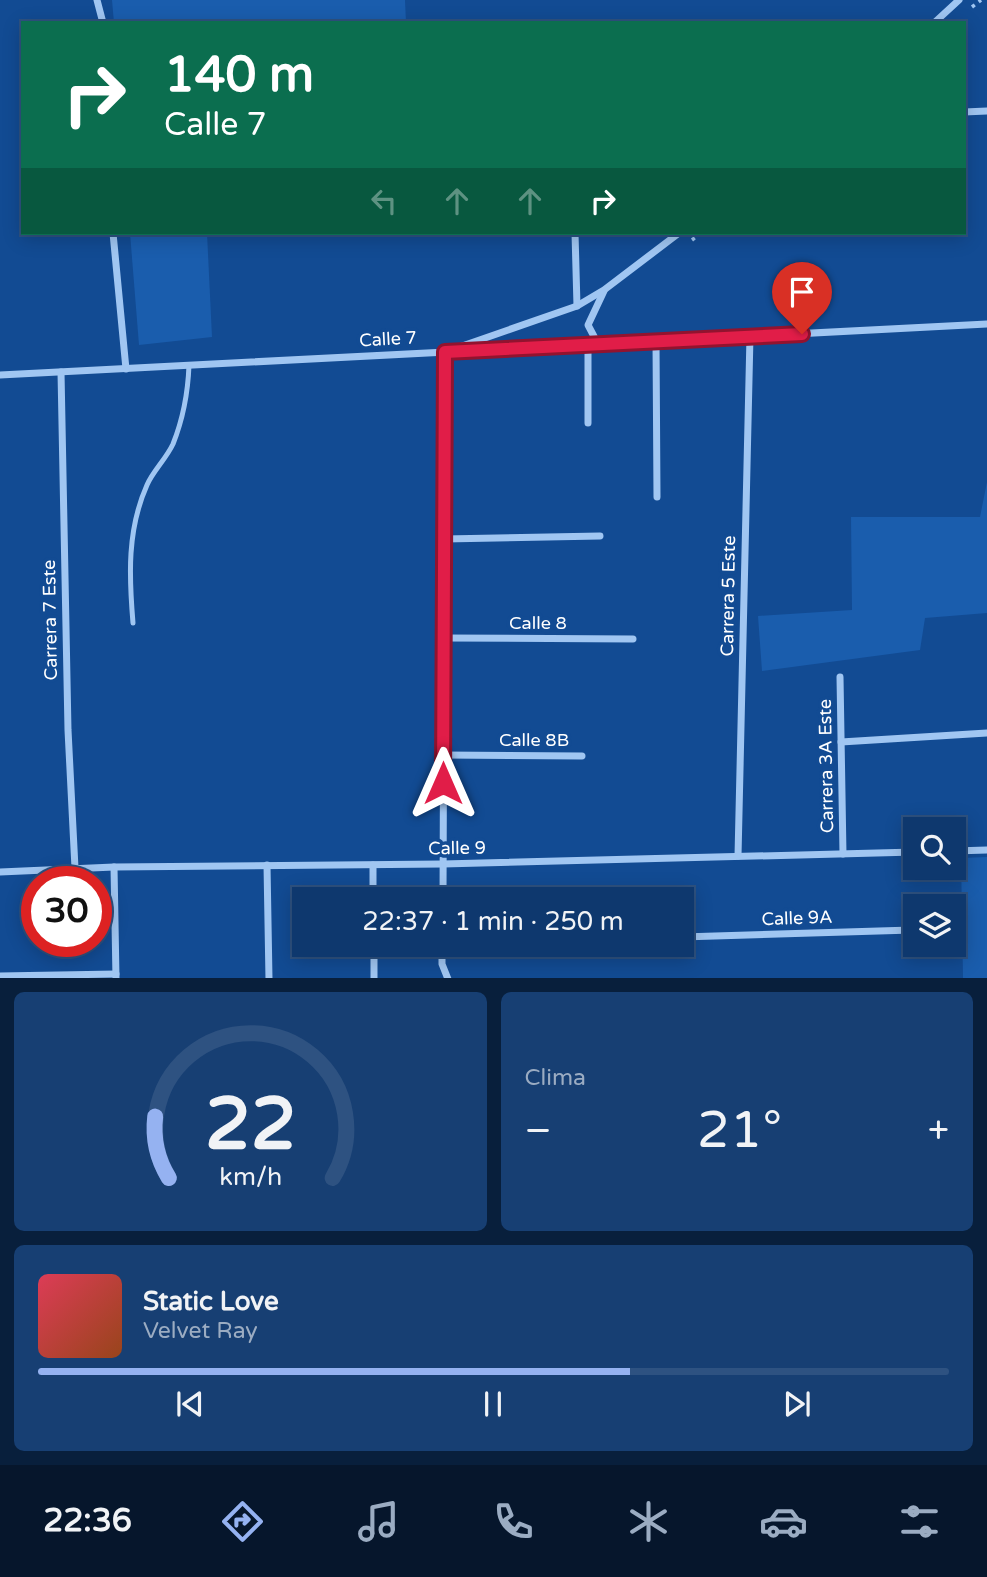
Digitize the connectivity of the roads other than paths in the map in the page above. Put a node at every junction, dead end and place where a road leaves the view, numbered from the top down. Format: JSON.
{"nodes":[{"id":1,"x":97,"y":0,"type":"edge"},
{"id":2,"x":959,"y":0,"type":"edge"},
{"id":3,"x":102,"y":21,"type":"edge"},
{"id":4,"x":936,"y":21,"type":"edge"},
{"id":5,"x":987,"y":111,"type":"edge"},
{"id":6,"x":966,"y":112,"type":"edge"},
{"id":7,"x":113,"y":235,"type":"edge"},
{"id":8,"x":575,"y":235,"type":"edge"},
{"id":9,"x":676,"y":235,"type":"edge"},
{"id":10,"x":604,"y":290,"type":"junction"},
{"id":11,"x":577,"y":306,"type":"junction"},
{"id":12,"x":987,"y":324,"type":"edge"},
{"id":13,"x":750,"y":336,"type":"junction"},
{"id":14,"x":656,"y":341,"type":"junction"},
{"id":15,"x":598,"y":344,"type":"junction"},
{"id":16,"x":588,"y":345,"type":"junction"},
{"id":17,"x":445,"y":352,"type":"junction"},
{"id":18,"x":189,"y":365,"type":"junction"},
{"id":19,"x":126,"y":369,"type":"junction"},
{"id":20,"x":61,"y":372,"type":"junction"},
{"id":21,"x":0,"y":375,"type":"edge"},
{"id":22,"x":588,"y":423,"type":"dead end"},
{"id":23,"x":657,"y":496,"type":"dead end"},
{"id":24,"x":600,"y":536,"type":"dead end"},
{"id":25,"x":444,"y":539,"type":"junction"},
{"id":26,"x":133,"y":624,"type":"dead end"},
{"id":27,"x":444,"y":638,"type":"junction"},
{"id":28,"x":633,"y":639,"type":"dead end"},
{"id":29,"x":840,"y":677,"type":"dead end"},
{"id":30,"x":987,"y":733,"type":"edge"},
{"id":31,"x":841,"y":742,"type":"junction"},
{"id":32,"x":443,"y":755,"type":"junction"},
{"id":33,"x":582,"y":756,"type":"dead end"},
{"id":34,"x":987,"y":850,"type":"edge"},
{"id":35,"x":966,"y":851,"type":"edge"},
{"id":36,"x":903,"y":852,"type":"edge"},
{"id":37,"x":843,"y":854,"type":"junction"},
{"id":38,"x":738,"y":856,"type":"junction"},
{"id":39,"x":443,"y":864,"type":"junction"},
{"id":40,"x":268,"y":865,"type":"junction"},
{"id":41,"x":373,"y":865,"type":"junction"},
{"id":42,"x":75,"y":866,"type":"edge"},
{"id":43,"x":114,"y":867,"type":"joint"},
{"id":44,"x":21,"y":871,"type":"edge"},
{"id":45,"x":0,"y":872,"type":"edge"},
{"id":46,"x":373,"y":887,"type":"edge"},
{"id":47,"x":443,"y":887,"type":"edge"},
{"id":48,"x":903,"y":930,"type":"edge"},
{"id":49,"x":694,"y":937,"type":"edge"},
{"id":50,"x":374,"y":957,"type":"edge"},
{"id":51,"x":442,"y":957,"type":"edge"},
{"id":52,"x":0,"y":976,"type":"edge"},
{"id":53,"x":116,"y":976,"type":"edge"},
{"id":54,"x":269,"y":978,"type":"edge"},
{"id":55,"x":374,"y":978,"type":"edge"},
{"id":56,"x":448,"y":978,"type":"edge"}],
"edges":[{"from":1,"to":3,"type":"street"},
{"from":2,"to":4,"type":"street"},
{"from":5,"to":6,"type":"street"},
{"from":7,"to":19,"type":"street"},
{"from":8,"to":11,"type":"street"},
{"from":9,"to":10,"type":"street"},
{"from":10,"to":11,"type":"street"},
{"from":10,"to":15,"type":"street"},
{"from":11,"to":17,"type":"street"},
{"from":12,"to":13,"type":"street","name":"Calle 7"},
{"from":13,"to":14,"type":"street","name":"Calle 7"},
{"from":13,"to":38,"type":"street","name":"Carrera 5 Este"},
{"from":14,"to":15,"type":"street","name":"Calle 7"},
{"from":14,"to":23,"type":"street"},
{"from":15,"to":16,"type":"street","name":"Calle 7"},
{"from":16,"to":17,"type":"street","name":"Calle 7"},
{"from":16,"to":22,"type":"street"},
{"from":17,"to":18,"type":"street","name":"Calle 7"},
{"from":17,"to":25,"type":"street"},
{"from":18,"to":19,"type":"street","name":"Calle 7"},
{"from":18,"to":26,"type":"lane"},
{"from":19,"to":20,"type":"street","name":"Calle 7"},
{"from":20,"to":21,"type":"street","name":"Calle 7"},
{"from":20,"to":42,"type":"street","name":"Carrera 7 Este"},
{"from":24,"to":25,"type":"street"},
{"from":25,"to":27,"type":"street"},
{"from":27,"to":28,"type":"street","name":"Calle 8"},
{"from":27,"to":32,"type":"street"},
{"from":29,"to":31,"type":"street","name":"Carrera 3A Este"},
{"from":30,"to":31,"type":"street"},
{"from":31,"to":37,"type":"street","name":"Carrera 3A Este"},
{"from":32,"to":33,"type":"street","name":"Calle 8B"},
{"from":32,"to":39,"type":"street"},
{"from":34,"to":35,"type":"street"},
{"from":36,"to":37,"type":"street","name":"Calle 9"},
{"from":37,"to":38,"type":"street","name":"Calle 9"},
{"from":38,"to":39,"type":"street","name":"Calle 9"},
{"from":39,"to":41,"type":"street","name":"Calle 9"},
{"from":39,"to":47,"type":"street"},
{"from":40,"to":41,"type":"street","name":"Calle 9"},
{"from":40,"to":43,"type":"street","name":"Calle 9"},
{"from":40,"to":54,"type":"street"},
{"from":41,"to":46,"type":"street"},
{"from":43,"to":53,"type":"street"},
{"from":44,"to":45,"type":"street","name":"Calle 9"},
{"from":48,"to":49,"type":"street","name":"Calle 9A"},
{"from":50,"to":55,"type":"street"},
{"from":51,"to":56,"type":"street"},
{"from":52,"to":53,"type":"street"}]}
